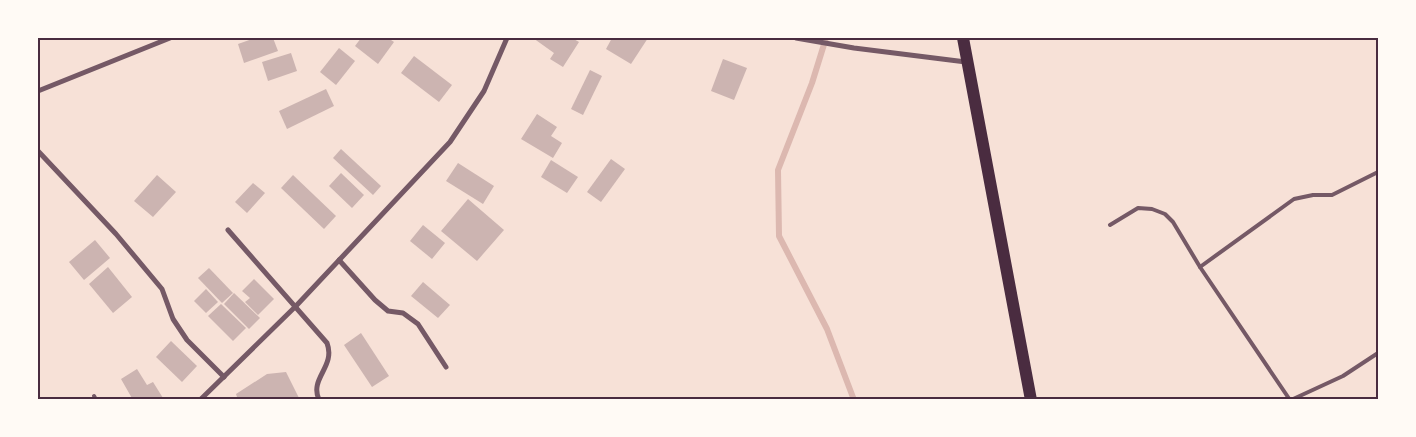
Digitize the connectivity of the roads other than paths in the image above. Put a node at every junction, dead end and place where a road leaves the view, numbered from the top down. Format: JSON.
{"nodes":[{"id":1,"x":170,"y":38,"type":"edge"},
{"id":2,"x":507,"y":38,"type":"edge"},
{"id":3,"x":796,"y":38,"type":"edge"},
{"id":4,"x":963,"y":38,"type":"edge"},
{"id":5,"x":966,"y":62,"type":"junction"},
{"id":6,"x":38,"y":91,"type":"edge"},
{"id":7,"x":38,"y":151,"type":"edge"},
{"id":8,"x":1378,"y":172,"type":"edge"},
{"id":9,"x":1110,"y":225,"type":"dead end"},
{"id":10,"x":228,"y":230,"type":"dead end"},
{"id":11,"x":340,"y":260,"type":"junction"},
{"id":12,"x":1200,"y":266,"type":"junction"},
{"id":13,"x":296,"y":306,"type":"junction"},
{"id":14,"x":1378,"y":353,"type":"edge"},
{"id":15,"x":446,"y":367,"type":"dead end"},
{"id":16,"x":224,"y":377,"type":"junction"},
{"id":17,"x":200,"y":400,"type":"edge"},
{"id":18,"x":319,"y":400,"type":"edge"},
{"id":19,"x":1031,"y":400,"type":"edge"},
{"id":20,"x":1290,"y":400,"type":"edge"}],
"edges":[{"from":1,"to":6,"type":"street"},
{"from":2,"to":11,"type":"street"},
{"from":3,"to":5,"type":"street"},
{"from":4,"to":5,"type":"main road"},
{"from":5,"to":19,"type":"main road"},
{"from":7,"to":16,"type":"street"},
{"from":8,"to":12,"type":"lane"},
{"from":9,"to":12,"type":"lane"},
{"from":10,"to":13,"type":"street"},
{"from":11,"to":13,"type":"street"},
{"from":11,"to":15,"type":"street"},
{"from":12,"to":20,"type":"lane"},
{"from":13,"to":16,"type":"street"},
{"from":13,"to":18,"type":"street"},
{"from":14,"to":20,"type":"lane"},
{"from":16,"to":17,"type":"street"}]}
